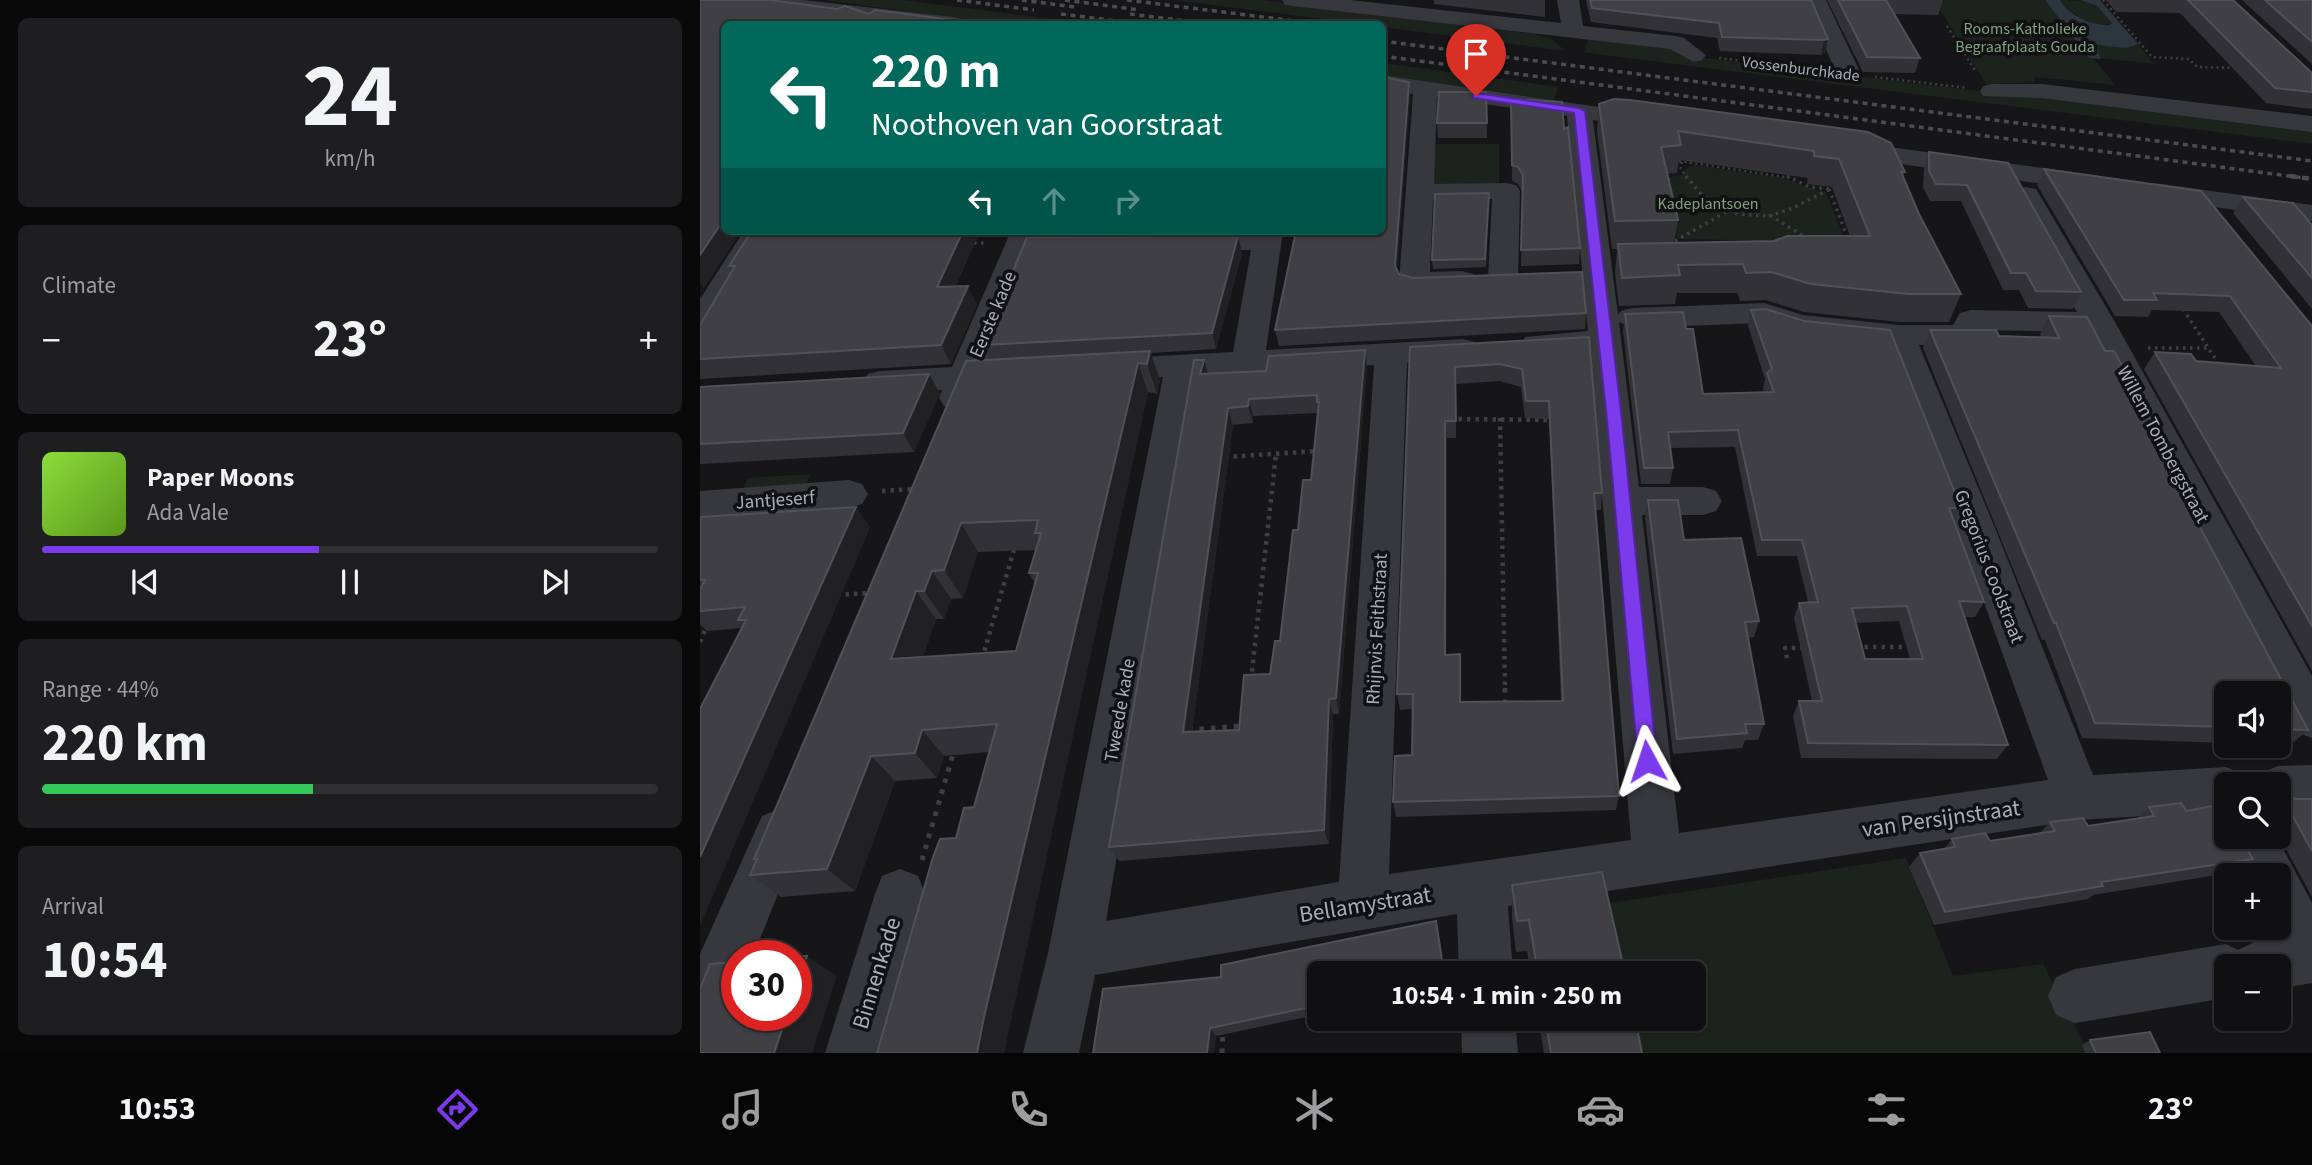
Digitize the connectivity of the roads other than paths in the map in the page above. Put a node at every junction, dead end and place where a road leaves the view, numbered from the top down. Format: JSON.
{"nodes":[{"id":1,"x":748,"y":0,"type":"edge"},
{"id":2,"x":1293,"y":0,"type":"edge"},
{"id":3,"x":1568,"y":0,"type":"edge"},
{"id":4,"x":1815,"y":0,"type":"edge"},
{"id":5,"x":822,"y":8,"type":"junction"},
{"id":6,"x":800,"y":21,"type":"edge"},
{"id":7,"x":929,"y":21,"type":"edge"},
{"id":8,"x":1573,"y":32,"type":"junction"},
{"id":9,"x":1694,"y":55,"type":"road end"},
{"id":10,"x":1849,"y":74,"type":"road end"},
{"id":11,"x":1386,"y":83,"type":"edge"},
{"id":12,"x":1425,"y":89,"type":"junction"},
{"id":13,"x":1994,"y":91,"type":"road end"},
{"id":14,"x":1579,"y":111,"type":"junction"},
{"id":15,"x":2312,"y":124,"type":"edge"},
{"id":16,"x":1675,"y":125,"type":"edge"},
{"id":17,"x":1827,"y":146,"type":"edge"},
{"id":18,"x":2013,"y":172,"type":"junction"},
{"id":19,"x":1420,"y":191,"type":"junction"},
{"id":20,"x":2202,"y":198,"type":"junction"},
{"id":21,"x":2312,"y":213,"type":"edge"},
{"id":22,"x":2227,"y":229,"type":"edge"},
{"id":23,"x":756,"y":235,"type":"edge"},
{"id":24,"x":1147,"y":236,"type":"edge"},
{"id":25,"x":1268,"y":236,"type":"edge"},
{"id":26,"x":1032,"y":238,"type":"edge"},
{"id":27,"x":700,"y":324,"type":"edge"},
{"id":28,"x":1603,"y":330,"type":"junction"},
{"id":29,"x":1899,"y":335,"type":"junction"},
{"id":30,"x":2106,"y":335,"type":"junction"},
{"id":31,"x":1391,"y":354,"type":"junction"},
{"id":32,"x":1248,"y":360,"type":"junction"},
{"id":33,"x":1182,"y":367,"type":"junction"},
{"id":34,"x":964,"y":377,"type":"junction"},
{"id":35,"x":848,"y":384,"type":"edge"},
{"id":36,"x":941,"y":437,"type":"edge"},
{"id":37,"x":849,"y":494,"type":"dead end"},
{"id":38,"x":1622,"y":500,"type":"junction"},
{"id":39,"x":1703,"y":500,"type":"dead end"},
{"id":40,"x":700,"y":505,"type":"edge"},
{"id":41,"x":2312,"y":718,"type":"edge"},
{"id":42,"x":2312,"y":786,"type":"edge"},
{"id":43,"x":2291,"y":787,"type":"edge"},
{"id":44,"x":2214,"y":791,"type":"edge"},
{"id":45,"x":794,"y":795,"type":"edge"},
{"id":46,"x":2078,"y":798,"type":"junction"},
{"id":47,"x":1657,"y":860,"type":"junction"},
{"id":48,"x":1481,"y":887,"type":"junction"},
{"id":49,"x":900,"y":894,"type":"road end"},
{"id":50,"x":1363,"y":903,"type":"junction"},
{"id":51,"x":2291,"y":916,"type":"edge"},
{"id":52,"x":1074,"y":953,"type":"junction"},
{"id":53,"x":2312,"y":956,"type":"edge"},
{"id":54,"x":2291,"y":960,"type":"edge"},
{"id":55,"x":1485,"y":961,"type":"edge"},
{"id":56,"x":2214,"y":973,"type":"edge"},
{"id":57,"x":2075,"y":996,"type":"dead end"},
{"id":58,"x":700,"y":1017,"type":"edge"},
{"id":59,"x":1489,"y":1031,"type":"edge"},
{"id":60,"x":853,"y":1053,"type":"edge"},
{"id":61,"x":1051,"y":1053,"type":"edge"},
{"id":62,"x":1490,"y":1053,"type":"edge"}],
"edges":[{"from":1,"to":5,"type":"street"},
{"from":2,"to":8,"type":"street"},
{"from":3,"to":8,"type":"street"},
{"from":4,"to":10,"type":"street"},
{"from":5,"to":6,"type":"street"},
{"from":5,"to":7,"type":"street"},
{"from":8,"to":9,"type":"street"},
{"from":11,"to":12,"type":"street"},
{"from":12,"to":14,"type":"street"},
{"from":12,"to":19,"type":"street"},
{"from":13,"to":15,"type":"street"},
{"from":14,"to":16,"type":"street"},
{"from":14,"to":28,"type":"street"},
{"from":17,"to":18,"type":"street"},
{"from":18,"to":20,"type":"street"},
{"from":18,"to":30,"type":"street","name":"Willem Tombergstraat"},
{"from":19,"to":19,"type":"street"},
{"from":20,"to":21,"type":"street"},
{"from":20,"to":22,"type":"street"},
{"from":23,"to":27,"type":"street"},
{"from":24,"to":25,"type":"street"},
{"from":25,"to":32,"type":"street"},
{"from":26,"to":34,"type":"street","name":"Eerste kade"},
{"from":28,"to":29,"type":"street"},
{"from":28,"to":31,"type":"street"},
{"from":28,"to":38,"type":"street"},
{"from":29,"to":30,"type":"street"},
{"from":29,"to":46,"type":"street","name":"Gregorius Coolstraat"},
{"from":30,"to":41,"type":"street","name":"Willem Tombergstraat"},
{"from":31,"to":32,"type":"street"},
{"from":31,"to":50,"type":"street","name":"Rhijnvis Feithstraat"},
{"from":32,"to":33,"type":"street"},
{"from":33,"to":34,"type":"street"},
{"from":33,"to":52,"type":"street","name":"Tweede kade"},
{"from":34,"to":35,"type":"street"},
{"from":34,"to":36,"type":"street","name":"Eerste kade"},
{"from":37,"to":40,"type":"street","name":"Jantjeserf"},
{"from":38,"to":39,"type":"street"},
{"from":38,"to":47,"type":"street"},
{"from":42,"to":43,"type":"street"},
{"from":44,"to":46,"type":"street","name":"van Persijnstraat"},
{"from":45,"to":58,"type":"street"},
{"from":46,"to":47,"type":"street","name":"van Persijnstraat"},
{"from":47,"to":48,"type":"street","name":"Bellamystraat"},
{"from":48,"to":50,"type":"street","name":"Bellamystraat"},
{"from":48,"to":55,"type":"street"},
{"from":49,"to":60,"type":"street","name":"Binnenkade"},
{"from":50,"to":52,"type":"street","name":"Bellamystraat"},
{"from":51,"to":53,"type":"street"},
{"from":52,"to":61,"type":"street","name":"Tweede kade"},
{"from":53,"to":54,"type":"street"},
{"from":56,"to":57,"type":"street"},
{"from":59,"to":62,"type":"street"}]}
